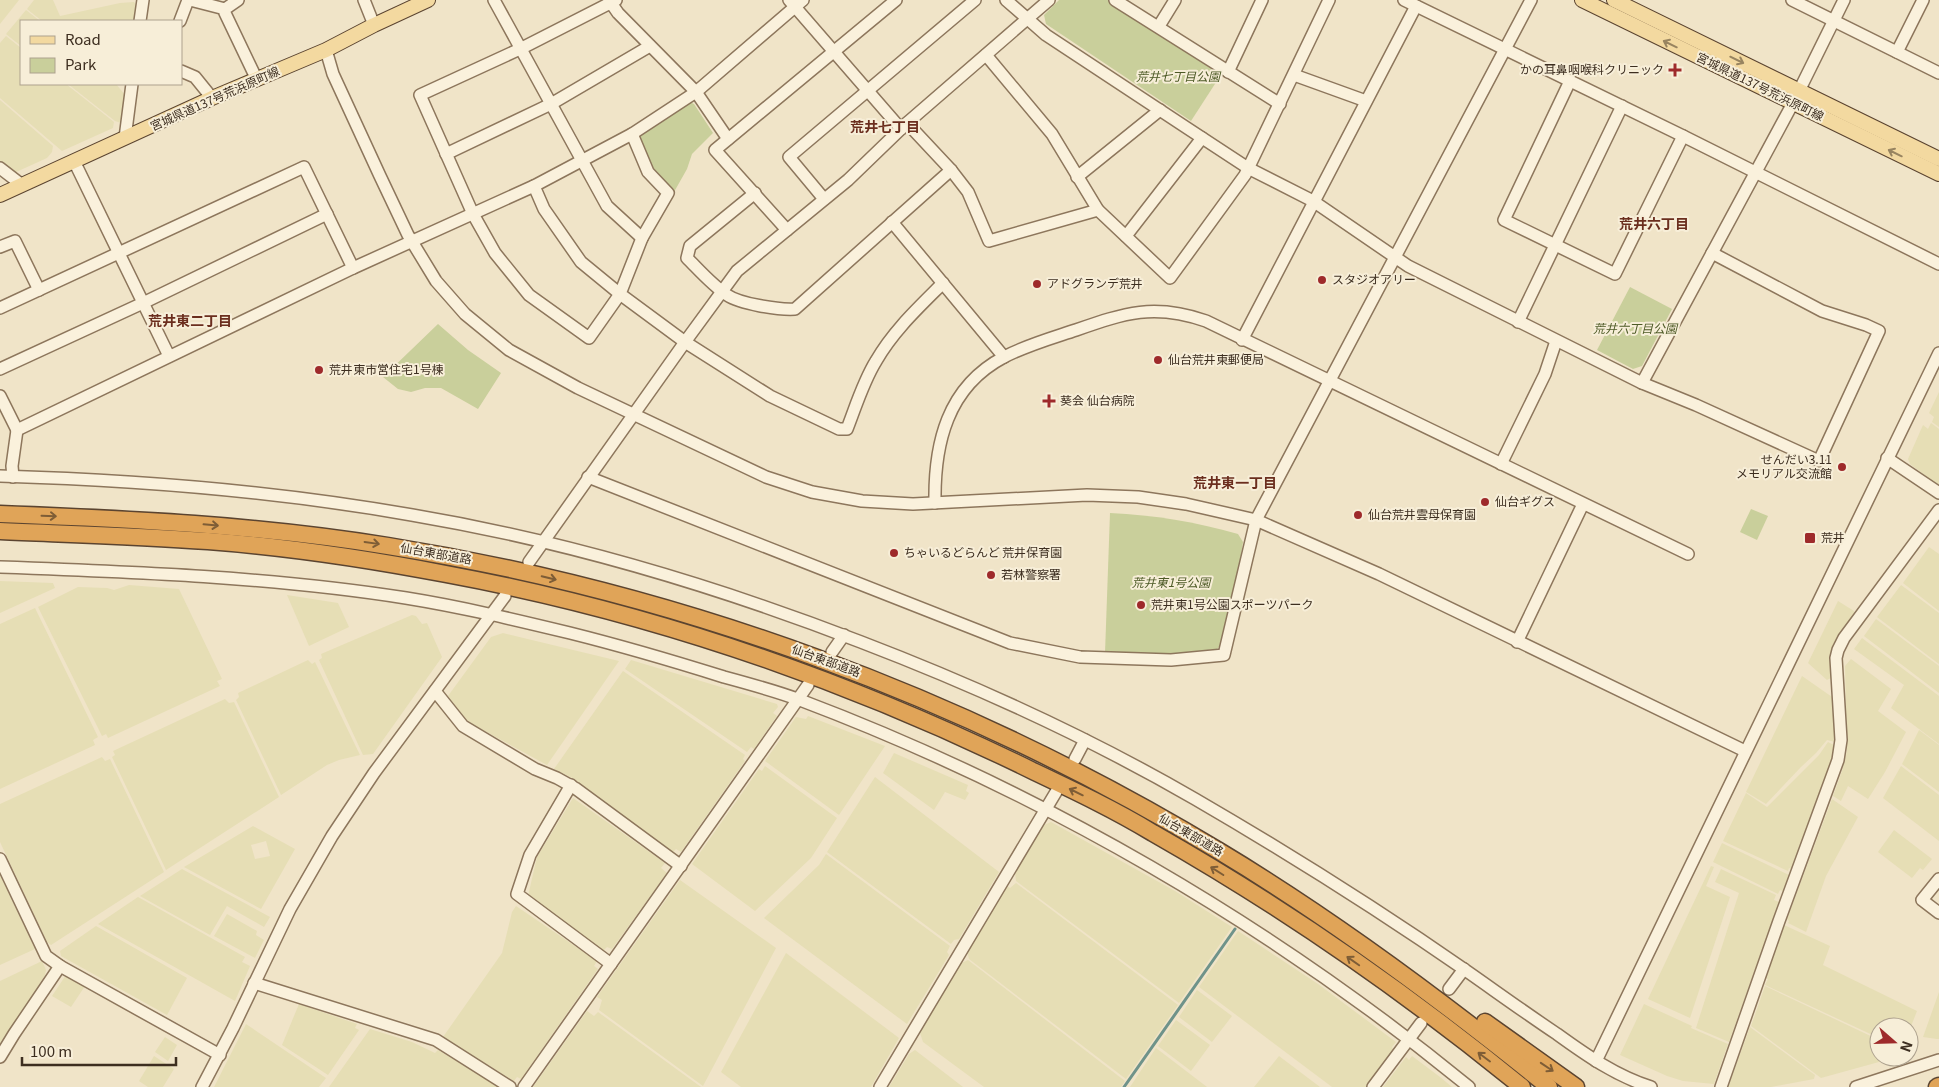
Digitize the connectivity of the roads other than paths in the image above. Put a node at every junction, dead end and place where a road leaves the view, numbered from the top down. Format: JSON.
{"nodes":[{"id":1,"x":143,"y":0,"type":"edge"},
{"id":2,"x":189,"y":0,"type":"edge"},
{"id":3,"x":238,"y":0,"type":"edge"},
{"id":4,"x":364,"y":0,"type":"edge"},
{"id":5,"x":428,"y":0,"type":"edge"},
{"id":6,"x":494,"y":0,"type":"edge"},
{"id":7,"x":896,"y":0,"type":"edge"},
{"id":8,"x":975,"y":0,"type":"edge"},
{"id":9,"x":1006,"y":0,"type":"edge"},
{"id":10,"x":1049,"y":0,"type":"edge"},
{"id":11,"x":1115,"y":0,"type":"edge"},
{"id":12,"x":1175,"y":0,"type":"edge"},
{"id":13,"x":1262,"y":0,"type":"edge"},
{"id":14,"x":1329,"y":0,"type":"edge"},
{"id":15,"x":1404,"y":0,"type":"edge"},
{"id":16,"x":1531,"y":0,"type":"edge"},
{"id":17,"x":1582,"y":0,"type":"edge"},
{"id":18,"x":1614,"y":0,"type":"edge"},
{"id":19,"x":1792,"y":0,"type":"edge"},
{"id":20,"x":1844,"y":0,"type":"edge"},
{"id":21,"x":1922,"y":0,"type":"edge"},
{"id":22,"x":612,"y":1,"type":"edge"},
{"id":23,"x":796,"y":2,"type":"edge"},
{"id":24,"x":1416,"y":6,"type":"junction"},
{"id":25,"x":225,"y":9,"type":"junction"},
{"id":26,"x":1028,"y":18,"type":"junction"},
{"id":27,"x":140,"y":20,"type":"edge"},
{"id":28,"x":180,"y":20,"type":"edge"},
{"id":29,"x":1834,"y":21,"type":"junction"},
{"id":30,"x":374,"y":24,"type":"junction"},
{"id":31,"x":1159,"y":26,"type":"junction"},
{"id":32,"x":650,"y":46,"type":"junction"},
{"id":33,"x":520,"y":49,"type":"junction"},
{"id":34,"x":1505,"y":49,"type":"junction"},
{"id":35,"x":326,"y":50,"type":"junction"},
{"id":36,"x":833,"y":52,"type":"junction"},
{"id":37,"x":1897,"y":52,"type":"junction"},
{"id":38,"x":986,"y":55,"type":"junction"},
{"id":39,"x":182,"y":70,"type":"edge"},
{"id":40,"x":1228,"y":72,"type":"junction"},
{"id":41,"x":1939,"y":73,"type":"edge"},
{"id":42,"x":1294,"y":75,"type":"junction"},
{"id":43,"x":257,"y":80,"type":"junction"},
{"id":44,"x":1570,"y":81,"type":"junction"},
{"id":45,"x":132,"y":85,"type":"edge"},
{"id":46,"x":867,"y":91,"type":"junction"},
{"id":47,"x":696,"y":92,"type":"junction"},
{"id":48,"x":1796,"y":97,"type":"junction"},
{"id":49,"x":212,"y":98,"type":"junction"},
{"id":50,"x":1366,"y":101,"type":"junction"},
{"id":51,"x":551,"y":104,"type":"junction"},
{"id":52,"x":1280,"y":104,"type":"junction"},
{"id":53,"x":1622,"y":106,"type":"junction"},
{"id":54,"x":1160,"y":110,"type":"junction"},
{"id":55,"x":904,"y":126,"type":"junction"},
{"id":56,"x":632,"y":134,"type":"junction"},
{"id":57,"x":1683,"y":136,"type":"junction"},
{"id":58,"x":125,"y":138,"type":"junction"},
{"id":59,"x":1202,"y":138,"type":"junction"},
{"id":60,"x":728,"y":139,"type":"junction"},
{"id":61,"x":446,"y":154,"type":"junction"},
{"id":62,"x":1939,"y":159,"type":"edge"},
{"id":63,"x":582,"y":160,"type":"junction"},
{"id":64,"x":74,"y":161,"type":"junction"},
{"id":65,"x":0,"y":168,"type":"edge"},
{"id":66,"x":1248,"y":168,"type":"junction"},
{"id":67,"x":952,"y":170,"type":"junction"},
{"id":68,"x":1756,"y":172,"type":"junction"},
{"id":69,"x":1939,"y":174,"type":"edge"},
{"id":70,"x":1077,"y":176,"type":"junction"},
{"id":71,"x":22,"y":185,"type":"junction"},
{"id":72,"x":534,"y":186,"type":"junction"},
{"id":73,"x":755,"y":193,"type":"junction"},
{"id":74,"x":0,"y":195,"type":"edge"},
{"id":75,"x":824,"y":199,"type":"junction"},
{"id":76,"x":1314,"y":201,"type":"junction"},
{"id":77,"x":1098,"y":210,"type":"junction"},
{"id":78,"x":327,"y":214,"type":"junction"},
{"id":79,"x":473,"y":214,"type":"junction"},
{"id":80,"x":892,"y":222,"type":"junction"},
{"id":81,"x":787,"y":230,"type":"junction"},
{"id":82,"x":1126,"y":236,"type":"junction"},
{"id":83,"x":642,"y":238,"type":"junction"},
{"id":84,"x":413,"y":242,"type":"junction"},
{"id":85,"x":1556,"y":246,"type":"junction"},
{"id":86,"x":0,"y":247,"type":"edge"},
{"id":87,"x":119,"y":253,"type":"junction"},
{"id":88,"x":1712,"y":253,"type":"junction"},
{"id":89,"x":1395,"y":257,"type":"junction"},
{"id":90,"x":1939,"y":264,"type":"edge"},
{"id":91,"x":353,"y":268,"type":"junction"},
{"id":92,"x":943,"y":282,"type":"junction"},
{"id":93,"x":38,"y":290,"type":"junction"},
{"id":94,"x":722,"y":291,"type":"junction"},
{"id":95,"x":620,"y":294,"type":"junction"},
{"id":96,"x":144,"y":303,"type":"junction"},
{"id":97,"x":0,"y":308,"type":"edge"},
{"id":98,"x":1518,"y":322,"type":"junction"},
{"id":99,"x":1242,"y":340,"type":"junction"},
{"id":100,"x":1556,"y":341,"type":"junction"},
{"id":101,"x":685,"y":342,"type":"junction"},
{"id":102,"x":1939,"y":353,"type":"edge"},
{"id":103,"x":169,"y":356,"type":"junction"},
{"id":104,"x":1004,"y":357,"type":"junction"},
{"id":105,"x":0,"y":369,"type":"edge"},
{"id":106,"x":1330,"y":381,"type":"junction"},
{"id":107,"x":1642,"y":383,"type":"junction"},
{"id":108,"x":0,"y":396,"type":"edge"},
{"id":109,"x":635,"y":414,"type":"junction"},
{"id":110,"x":17,"y":430,"type":"junction"},
{"id":111,"x":1887,"y":458,"type":"junction"},
{"id":112,"x":1501,"y":464,"type":"junction"},
{"id":113,"x":0,"y":476,"type":"edge"},
{"id":114,"x":13,"y":477,"type":"junction"},
{"id":115,"x":588,"y":477,"type":"junction"},
{"id":116,"x":1939,"y":494,"type":"edge"},
{"id":117,"x":935,"y":503,"type":"junction"},
{"id":118,"x":1583,"y":504,"type":"junction"},
{"id":119,"x":1939,"y":510,"type":"edge"},
{"id":120,"x":0,"y":514,"type":"edge"},
{"id":121,"x":1256,"y":520,"type":"junction"},
{"id":122,"x":0,"y":532,"type":"edge"},
{"id":123,"x":542,"y":542,"type":"junction"},
{"id":124,"x":1688,"y":554,"type":"dead end"},
{"id":125,"x":529,"y":562,"type":"dead end"},
{"id":126,"x":0,"y":568,"type":"edge"},
{"id":127,"x":504,"y":596,"type":"dead end"},
{"id":128,"x":492,"y":614,"type":"junction"},
{"id":129,"x":844,"y":635,"type":"junction"},
{"id":130,"x":1517,"y":642,"type":"junction"},
{"id":131,"x":832,"y":652,"type":"dead end"},
{"id":132,"x":808,"y":685,"type":"dead end"},
{"id":133,"x":435,"y":691,"type":"junction"},
{"id":134,"x":797,"y":699,"type":"junction"},
{"id":135,"x":1085,"y":740,"type":"junction"},
{"id":136,"x":1745,"y":751,"type":"junction"},
{"id":137,"x":1075,"y":759,"type":"dead end"},
{"id":138,"x":571,"y":785,"type":"junction"},
{"id":139,"x":1056,"y":792,"type":"dead end"},
{"id":140,"x":1046,"y":809,"type":"junction"},
{"id":141,"x":0,"y":859,"type":"edge"},
{"id":142,"x":681,"y":866,"type":"junction"},
{"id":143,"x":1939,"y":879,"type":"edge"},
{"id":144,"x":1939,"y":913,"type":"edge"},
{"id":145,"x":1331,"y":924,"type":"junction"},
{"id":146,"x":611,"y":964,"type":"junction"},
{"id":147,"x":60,"y":966,"type":"junction"},
{"id":148,"x":1464,"y":970,"type":"junction"},
{"id":149,"x":254,"y":983,"type":"junction"},
{"id":150,"x":1448,"y":989,"type":"dead end"},
{"id":151,"x":1422,"y":1023,"type":"dead end"},
{"id":152,"x":1409,"y":1038,"type":"junction"},
{"id":153,"x":220,"y":1055,"type":"junction"},
{"id":154,"x":0,"y":1057,"type":"edge"},
{"id":155,"x":1939,"y":1060,"type":"edge"},
{"id":156,"x":1596,"y":1062,"type":"junction"},
{"id":157,"x":202,"y":1087,"type":"edge"},
{"id":158,"x":510,"y":1087,"type":"edge"},
{"id":159,"x":524,"y":1087,"type":"edge"},
{"id":160,"x":880,"y":1087,"type":"edge"},
{"id":161,"x":1373,"y":1087,"type":"edge"},
{"id":162,"x":1469,"y":1087,"type":"edge"},
{"id":163,"x":1522,"y":1087,"type":"edge"},
{"id":164,"x":1549,"y":1087,"type":"edge"},
{"id":165,"x":1576,"y":1087,"type":"edge"},
{"id":166,"x":1651,"y":1087,"type":"edge"},
{"id":167,"x":1721,"y":1087,"type":"edge"},
{"id":168,"x":1856,"y":1087,"type":"edge"}],
"edges":[{"from":1,"to":27,"type":"street"},
{"from":2,"to":25,"type":"street"},
{"from":2,"to":28,"type":"street"},
{"from":3,"to":25,"type":"street"},
{"from":4,"to":30,"type":"street"},
{"from":5,"to":30,"type":"main road","name":"宮城県道137号荒浜原町線"},
{"from":6,"to":33,"type":"street"},
{"from":7,"to":36,"type":"street"},
{"from":8,"to":46,"type":"street"},
{"from":9,"to":26,"type":"street"},
{"from":10,"to":26,"type":"street"},
{"from":11,"to":31,"type":"street"},
{"from":12,"to":31,"type":"street"},
{"from":13,"to":40,"type":"street"},
{"from":14,"to":42,"type":"street"},
{"from":15,"to":24,"type":"street"},
{"from":16,"to":34,"type":"street"},
{"from":48,"to":17,"type":"main road","name":"宮城県道137号荒浜原町線","one_way":true},
{"from":18,"to":48,"type":"main road","name":"宮城県道137号荒浜原町線","one_way":true},
{"from":19,"to":29,"type":"street"},
{"from":20,"to":29,"type":"street"},
{"from":21,"to":37,"type":"street"},
{"from":22,"to":32,"type":"street"},
{"from":22,"to":33,"type":"street"},
{"from":23,"to":36,"type":"street"},
{"from":23,"to":47,"type":"street"},
{"from":24,"to":34,"type":"street"},
{"from":24,"to":50,"type":"street"},
{"from":25,"to":43,"type":"street"},
{"from":26,"to":38,"type":"street"},
{"from":26,"to":54,"type":"street"},
{"from":29,"to":37,"type":"street"},
{"from":29,"to":48,"type":"street"},
{"from":30,"to":35,"type":"main road","name":"宮城県道137号荒浜原町線"},
{"from":31,"to":40,"type":"street"},
{"from":32,"to":47,"type":"street"},
{"from":32,"to":51,"type":"street"},
{"from":33,"to":51,"type":"street"},
{"from":33,"to":61,"type":"street"},
{"from":34,"to":44,"type":"street"},
{"from":34,"to":89,"type":"street"},
{"from":35,"to":43,"type":"main road","name":"宮城県道137号荒浜原町線"},
{"from":35,"to":84,"type":"street"},
{"from":36,"to":46,"type":"street"},
{"from":36,"to":60,"type":"street"},
{"from":37,"to":41,"type":"street"},
{"from":38,"to":55,"type":"street"},
{"from":38,"to":70,"type":"street"},
{"from":39,"to":49,"type":"street"},
{"from":40,"to":52,"type":"street"},
{"from":42,"to":50,"type":"street"},
{"from":42,"to":52,"type":"street"},
{"from":43,"to":49,"type":"main road","name":"宮城県道137号荒浜原町線"},
{"from":44,"to":53,"type":"street"},
{"from":44,"to":85,"type":"street"},
{"from":45,"to":58,"type":"street"},
{"from":46,"to":55,"type":"street"},
{"from":46,"to":75,"type":"street"},
{"from":47,"to":56,"type":"street"},
{"from":47,"to":60,"type":"street"},
{"from":48,"to":62,"type":"main road","name":"宮城県道137号荒浜原町線"},
{"from":48,"to":68,"type":"street"},
{"from":69,"to":48,"type":"main road","name":"宮城県道137号荒浜原町線","one_way":true},
{"from":49,"to":58,"type":"main road","name":"宮城県道137号荒浜原町線"},
{"from":50,"to":76,"type":"street"},
{"from":51,"to":61,"type":"street"},
{"from":51,"to":63,"type":"street"},
{"from":52,"to":66,"type":"street"},
{"from":53,"to":57,"type":"street"},
{"from":53,"to":85,"type":"street"},
{"from":54,"to":59,"type":"street"},
{"from":54,"to":70,"type":"street"},
{"from":55,"to":67,"type":"street"},
{"from":55,"to":75,"type":"street"},
{"from":56,"to":63,"type":"street"},
{"from":56,"to":83,"type":"street"},
{"from":57,"to":68,"type":"street"},
{"from":57,"to":85,"type":"street"},
{"from":58,"to":64,"type":"main road","name":"宮城県道137号荒浜原町線"},
{"from":59,"to":66,"type":"street"},
{"from":59,"to":82,"type":"street"},
{"from":60,"to":73,"type":"street"},
{"from":61,"to":79,"type":"street"},
{"from":63,"to":72,"type":"street"},
{"from":63,"to":83,"type":"street"},
{"from":64,"to":71,"type":"main road","name":"宮城県道137号荒浜原町線"},
{"from":64,"to":87,"type":"street"},
{"from":65,"to":71,"type":"street"},
{"from":66,"to":76,"type":"street"},
{"from":66,"to":82,"type":"street"},
{"from":67,"to":77,"type":"street"},
{"from":67,"to":80,"type":"street"},
{"from":68,"to":88,"type":"street"},
{"from":68,"to":90,"type":"street"},
{"from":70,"to":77,"type":"street"},
{"from":71,"to":74,"type":"main road","name":"宮城県道137号荒浜原町線"},
{"from":72,"to":79,"type":"street"},
{"from":72,"to":95,"type":"street"},
{"from":73,"to":81,"type":"street"},
{"from":73,"to":94,"type":"street"},
{"from":75,"to":81,"type":"street"},
{"from":76,"to":89,"type":"street"},
{"from":76,"to":99,"type":"street"},
{"from":77,"to":82,"type":"street"},
{"from":78,"to":87,"type":"street"},
{"from":78,"to":91,"type":"street"},
{"from":78,"to":96,"type":"street"},
{"from":79,"to":84,"type":"street"},
{"from":79,"to":95,"type":"street"},
{"from":80,"to":92,"type":"street"},
{"from":80,"to":94,"type":"street"},
{"from":81,"to":94,"type":"street"},
{"from":83,"to":95,"type":"street"},
{"from":84,"to":91,"type":"street"},
{"from":84,"to":109,"type":"street"},
{"from":85,"to":98,"type":"street"},
{"from":86,"to":93,"type":"street"},
{"from":87,"to":93,"type":"street"},
{"from":87,"to":96,"type":"street"},
{"from":88,"to":107,"type":"street"},
{"from":88,"to":107,"type":"street"},
{"from":89,"to":98,"type":"street"},
{"from":89,"to":106,"type":"street"},
{"from":91,"to":103,"type":"street"},
{"from":92,"to":101,"type":"street"},
{"from":92,"to":104,"type":"street"},
{"from":93,"to":97,"type":"street"},
{"from":94,"to":101,"type":"street"},
{"from":95,"to":101,"type":"street"},
{"from":96,"to":103,"type":"street"},
{"from":96,"to":105,"type":"street"},
{"from":98,"to":100,"type":"street"},
{"from":99,"to":104,"type":"street"},
{"from":99,"to":106,"type":"street"},
{"from":100,"to":107,"type":"street"},
{"from":100,"to":112,"type":"street"},
{"from":101,"to":109,"type":"street"},
{"from":102,"to":111,"type":"street"},
{"from":103,"to":110,"type":"street"},
{"from":104,"to":117,"type":"street"},
{"from":106,"to":112,"type":"street"},
{"from":106,"to":121,"type":"street"},
{"from":108,"to":110,"type":"street"},
{"from":109,"to":115,"type":"street"},
{"from":109,"to":117,"type":"street"},
{"from":110,"to":114,"type":"street"},
{"from":111,"to":116,"type":"street"},
{"from":111,"to":136,"type":"street"},
{"from":112,"to":118,"type":"street"},
{"from":113,"to":114,"type":"street"},
{"from":114,"to":123,"type":"street"},
{"from":115,"to":121,"type":"street"},
{"from":115,"to":123,"type":"street"},
{"from":117,"to":121,"type":"street"},
{"from":118,"to":124,"type":"street"},
{"from":118,"to":130,"type":"street"},
{"from":119,"to":167,"type":"street"},
{"from":120,"to":145,"type":"highway","name":"仙台東部道路","one_way":true},
{"from":121,"to":130,"type":"street"},
{"from":163,"to":122,"type":"highway","name":"仙台東部道路","one_way":true},
{"from":123,"to":125,"type":"street"},
{"from":123,"to":129,"type":"street"},
{"from":126,"to":128,"type":"street"},
{"from":127,"to":128,"type":"street"},
{"from":128,"to":133,"type":"street"},
{"from":128,"to":134,"type":"street"},
{"from":129,"to":131,"type":"street"},
{"from":129,"to":135,"type":"street"},
{"from":130,"to":136,"type":"street"},
{"from":132,"to":134,"type":"street"},
{"from":133,"to":138,"type":"street"},
{"from":133,"to":149,"type":"street"},
{"from":134,"to":140,"type":"street"},
{"from":134,"to":142,"type":"street"},
{"from":135,"to":137,"type":"street"},
{"from":135,"to":148,"type":"street"},
{"from":136,"to":156,"type":"street"},
{"from":138,"to":142,"type":"street"},
{"from":138,"to":146,"type":"street"},
{"from":139,"to":140,"type":"street"},
{"from":140,"to":152,"type":"street"},
{"from":140,"to":160,"type":"street"},
{"from":141,"to":147,"type":"street"},
{"from":142,"to":146,"type":"street"},
{"from":143,"to":144,"type":"street"},
{"from":145,"to":164,"type":"highway","name":"仙台東部道路"},
{"from":145,"to":165,"type":"highway","one_way":true},
{"from":146,"to":159,"type":"street"},
{"from":147,"to":153,"type":"street"},
{"from":147,"to":154,"type":"street"},
{"from":148,"to":150,"type":"street"},
{"from":148,"to":156,"type":"street"},
{"from":149,"to":153,"type":"street"},
{"from":149,"to":158,"type":"street"},
{"from":151,"to":152,"type":"street"},
{"from":152,"to":161,"type":"street"},
{"from":152,"to":162,"type":"street"},
{"from":153,"to":157,"type":"street"},
{"from":155,"to":168,"type":"street"},
{"from":156,"to":166,"type":"street"}]}
